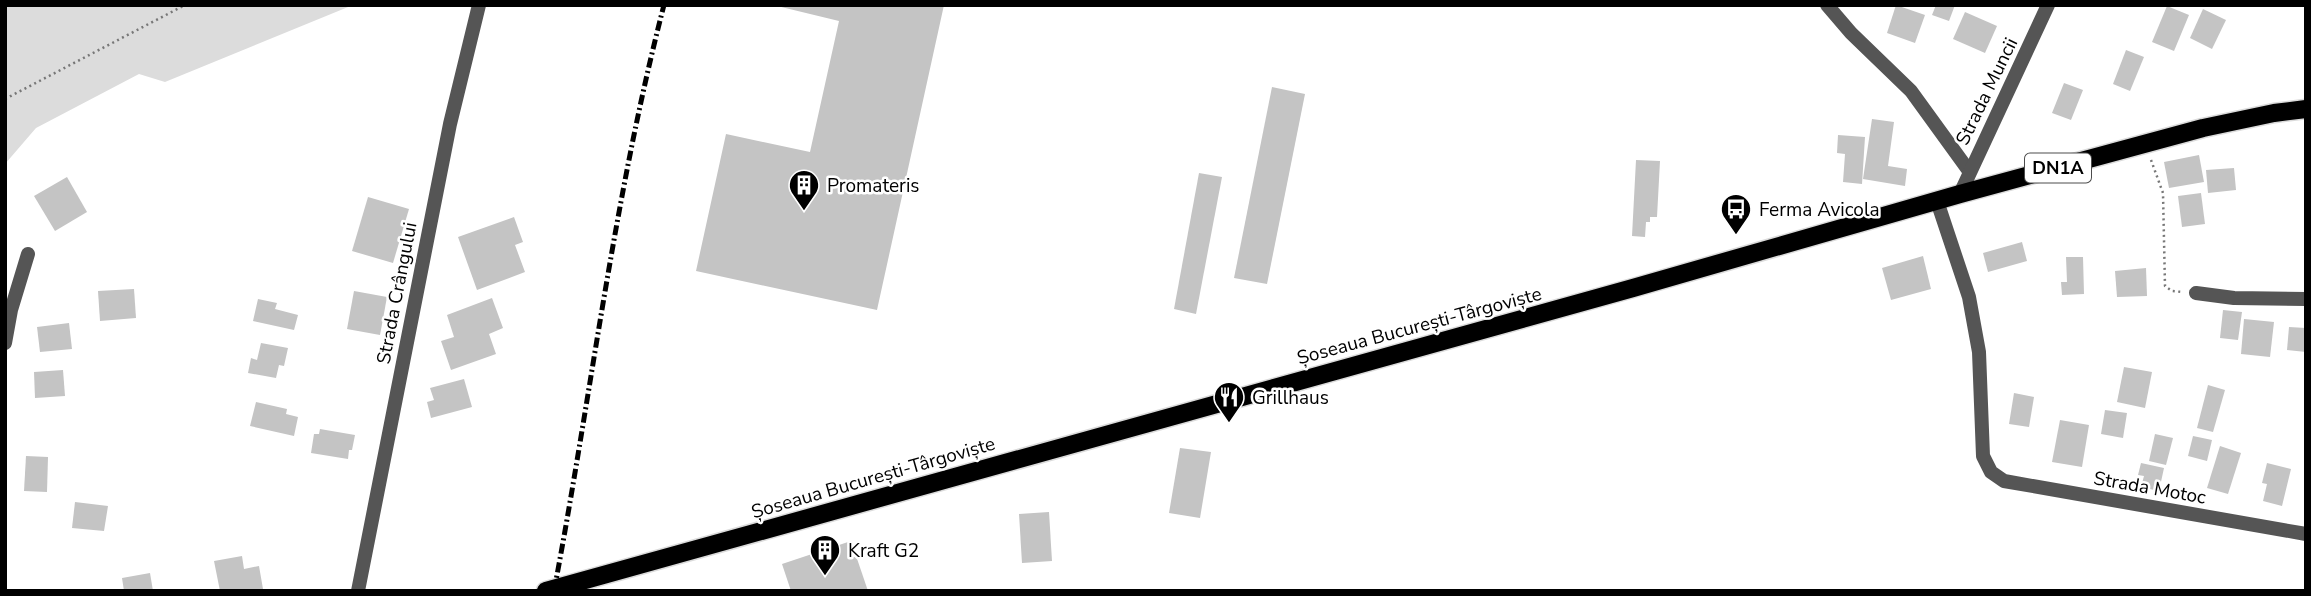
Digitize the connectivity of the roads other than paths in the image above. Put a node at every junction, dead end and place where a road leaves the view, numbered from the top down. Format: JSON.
{"nodes":[{"id":1,"x":479,"y":5,"type":"edge"},
{"id":2,"x":1827,"y":5,"type":"edge"},
{"id":3,"x":2048,"y":5,"type":"edge"},
{"id":4,"x":2306,"y":108,"type":"edge"},
{"id":5,"x":1969,"y":171,"type":"junction"},
{"id":6,"x":1960,"y":194,"type":"junction"},
{"id":7,"x":1937,"y":201,"type":"junction"},
{"id":8,"x":28,"y":254,"type":"dead end"},
{"id":9,"x":2196,"y":293,"type":"road end"},
{"id":10,"x":2306,"y":299,"type":"edge"},
{"id":11,"x":5,"y":343,"type":"edge"},
{"id":12,"x":2306,"y":534,"type":"edge"},
{"id":13,"x":358,"y":591,"type":"edge"},
{"id":14,"x":546,"y":591,"type":"edge"}],
"edges":[{"from":1,"to":13,"type":"street","name":"Strada Crângului"},
{"from":2,"to":5,"type":"street"},
{"from":3,"to":5,"type":"street","name":"Strada Muncii"},
{"from":4,"to":6,"type":"main road","name":"Șoseaua București-Târgoviște","number":"DN1A"},
{"from":5,"to":6,"type":"street","name":"Strada Muncii"},
{"from":6,"to":7,"type":"main road","name":"Șoseaua București-Târgoviște","number":"DN1A"},
{"from":7,"to":12,"type":"street","name":"Strada Motoc"},
{"from":7,"to":14,"type":"main road","name":"Șoseaua București-Târgoviște","number":"DN1A"},
{"from":8,"to":11,"type":"street"},
{"from":9,"to":10,"type":"street"}]}
